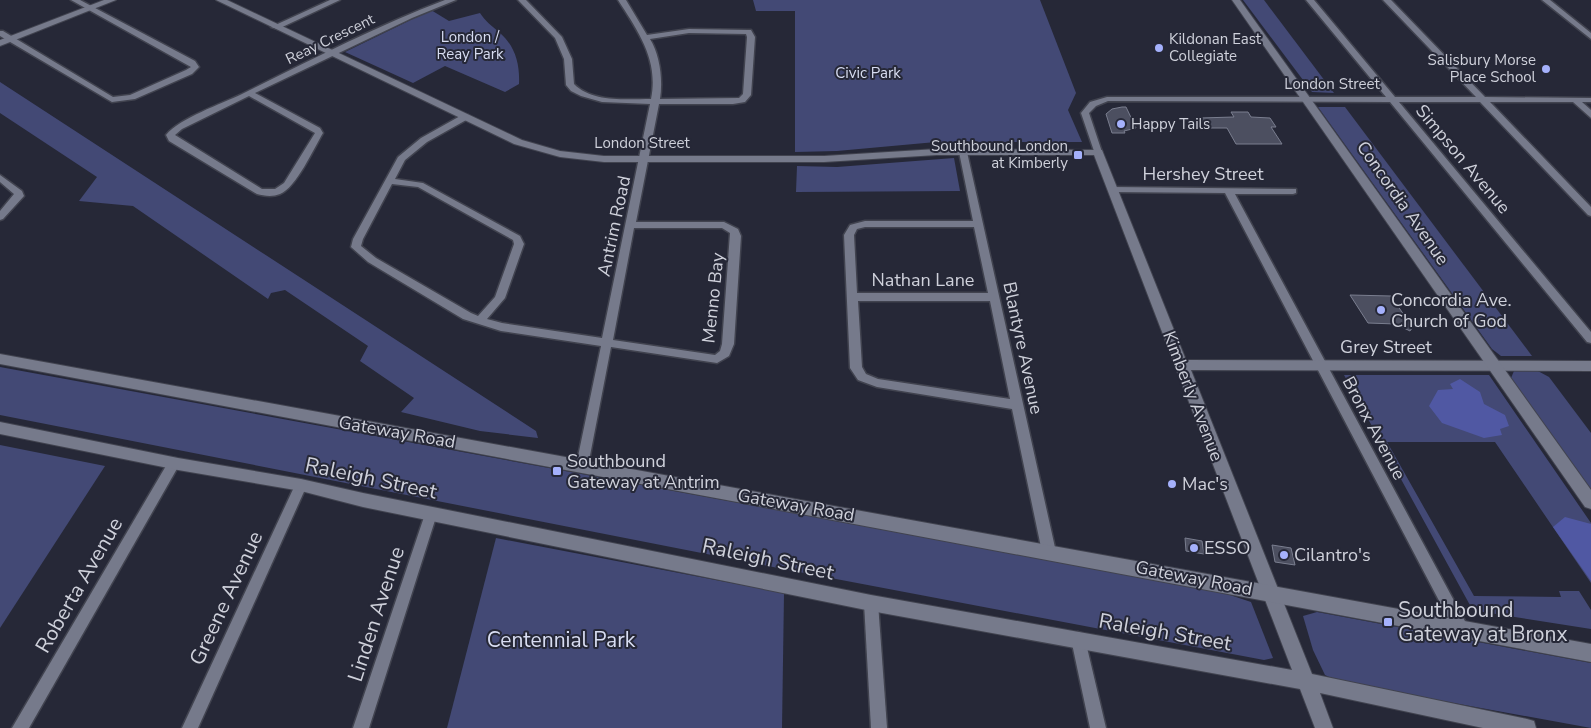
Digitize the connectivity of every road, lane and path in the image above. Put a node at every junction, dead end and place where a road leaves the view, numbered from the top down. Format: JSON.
{"nodes":[{"id":1,"x":75,"y":0,"type":"edge"},
{"id":2,"x":112,"y":0,"type":"edge"},
{"id":3,"x":223,"y":0,"type":"edge"},
{"id":4,"x":336,"y":0,"type":"edge"},
{"id":5,"x":452,"y":0,"type":"edge"},
{"id":6,"x":522,"y":0,"type":"edge"},
{"id":7,"x":622,"y":0,"type":"edge"},
{"id":8,"x":1236,"y":0,"type":"edge"},
{"id":9,"x":1310,"y":0,"type":"edge"},
{"id":10,"x":1387,"y":0,"type":"edge"},
{"id":11,"x":1546,"y":0,"type":"edge"},
{"id":12,"x":90,"y":8,"type":"junction"},
{"id":13,"x":276,"y":27,"type":"junction"},
{"id":14,"x":0,"y":33,"type":"edge"},
{"id":15,"x":646,"y":37,"type":"junction"},
{"id":16,"x":1591,"y":37,"type":"edge"},
{"id":17,"x":10,"y":39,"type":"junction"},
{"id":18,"x":0,"y":42,"type":"edge"},
{"id":19,"x":332,"y":53,"type":"junction"},
{"id":20,"x":249,"y":93,"type":"junction"},
{"id":21,"x":1392,"y":99,"type":"junction"},
{"id":22,"x":1307,"y":100,"type":"junction"},
{"id":23,"x":1483,"y":100,"type":"junction"},
{"id":24,"x":1575,"y":100,"type":"junction"},
{"id":25,"x":1591,"y":100,"type":"edge"},
{"id":26,"x":656,"y":102,"type":"junction"},
{"id":27,"x":1591,"y":115,"type":"edge"},
{"id":28,"x":465,"y":117,"type":"junction"},
{"id":29,"x":1086,"y":120,"type":"joint"},
{"id":30,"x":963,"y":152,"type":"junction"},
{"id":31,"x":1098,"y":152,"type":"junction"},
{"id":32,"x":645,"y":158,"type":"junction"},
{"id":33,"x":0,"y":178,"type":"edge"},
{"id":34,"x":388,"y":181,"type":"junction"},
{"id":35,"x":1114,"y":190,"type":"junction"},
{"id":36,"x":1228,"y":190,"type":"junction"},
{"id":37,"x":1293,"y":191,"type":"dead end"},
{"id":38,"x":1591,"y":213,"type":"edge"},
{"id":39,"x":0,"y":217,"type":"edge"},
{"id":40,"x":978,"y":224,"type":"junction"},
{"id":41,"x":632,"y":225,"type":"junction"},
{"id":42,"x":852,"y":297,"type":"junction"},
{"id":43,"x":994,"y":297,"type":"junction"},
{"id":44,"x":480,"y":320,"type":"junction"},
{"id":45,"x":1591,"y":339,"type":"edge"},
{"id":46,"x":608,"y":343,"type":"junction"},
{"id":47,"x":0,"y":359,"type":"edge"},
{"id":48,"x":1495,"y":365,"type":"junction"},
{"id":49,"x":1181,"y":366,"type":"junction"},
{"id":50,"x":1320,"y":366,"type":"junction"},
{"id":51,"x":1591,"y":366,"type":"edge"},
{"id":52,"x":1017,"y":406,"type":"junction"},
{"id":53,"x":0,"y":428,"type":"edge"},
{"id":54,"x":174,"y":463,"type":"junction"},
{"id":55,"x":582,"y":466,"type":"junction"},
{"id":56,"x":301,"y":486,"type":"junction"},
{"id":57,"x":1591,"y":502,"type":"edge"},
{"id":58,"x":431,"y":514,"type":"junction"},
{"id":59,"x":1049,"y":552,"type":"junction"},
{"id":60,"x":1270,"y":592,"type":"junction"},
{"id":61,"x":872,"y":604,"type":"junction"},
{"id":62,"x":1461,"y":628,"type":"junction"},
{"id":63,"x":1078,"y":639,"type":"junction"},
{"id":64,"x":1591,"y":653,"type":"edge"},
{"id":65,"x":1306,"y":682,"type":"junction"},
{"id":66,"x":20,"y":728,"type":"edge"},
{"id":67,"x":190,"y":728,"type":"edge"},
{"id":68,"x":360,"y":728,"type":"edge"},
{"id":69,"x":879,"y":728,"type":"edge"},
{"id":70,"x":1098,"y":728,"type":"edge"},
{"id":71,"x":1324,"y":728,"type":"edge"},
{"id":72,"x":1528,"y":728,"type":"edge"}],
"edges":[{"from":1,"to":12,"type":"street"},
{"from":2,"to":12,"type":"street"},
{"from":3,"to":13,"type":"street","name":"London Street"},
{"from":4,"to":13,"type":"street"},
{"from":5,"to":19,"type":"street","name":"Reay Crescent"},
{"from":6,"to":26,"type":"street"},
{"from":7,"to":15,"type":"street","name":"Antrim Road"},
{"from":8,"to":22,"type":"street","name":"Concordia Avenue"},
{"from":9,"to":21,"type":"street","name":"Simpson Avenue"},
{"from":10,"to":23,"type":"street"},
{"from":11,"to":16,"type":"street"},
{"from":12,"to":17,"type":"street"},
{"from":12,"to":17,"type":"street"},
{"from":13,"to":19,"type":"street","name":"London Street"},
{"from":14,"to":17,"type":"street"},
{"from":15,"to":26,"type":"street","name":"Antrim Road"},
{"from":15,"to":26,"type":"street"},
{"from":17,"to":18,"type":"street"},
{"from":19,"to":20,"type":"street","name":"Reay Crescent"},
{"from":19,"to":28,"type":"street","name":"London Street"},
{"from":20,"to":20,"type":"street","name":"Reay Crescent"},
{"from":21,"to":22,"type":"street","name":"London Street"},
{"from":21,"to":23,"type":"street","name":"London Street"},
{"from":21,"to":45,"type":"street","name":"Simpson Avenue"},
{"from":22,"to":29,"type":"street","name":"London Street"},
{"from":22,"to":48,"type":"street","name":"Concordia Avenue"},
{"from":23,"to":24,"type":"street","name":"London Street"},
{"from":23,"to":38,"type":"street"},
{"from":24,"to":25,"type":"street","name":"London Street"},
{"from":24,"to":27,"type":"street"},
{"from":26,"to":32,"type":"street","name":"Antrim Road"},
{"from":28,"to":32,"type":"street","name":"London Street"},
{"from":28,"to":34,"type":"street"},
{"from":29,"to":31,"type":"street","name":"Kimberly Avenue"},
{"from":30,"to":31,"type":"street","name":"London Street"},
{"from":30,"to":32,"type":"street","name":"London Street"},
{"from":30,"to":40,"type":"street","name":"Blantyre Avenue"},
{"from":31,"to":35,"type":"street","name":"Kimberly Avenue"},
{"from":32,"to":41,"type":"street","name":"Antrim Road"},
{"from":33,"to":39,"type":"street"},
{"from":34,"to":44,"type":"street"},
{"from":34,"to":44,"type":"street"},
{"from":35,"to":36,"type":"street","name":"Hershey Street"},
{"from":35,"to":49,"type":"street","name":"Kimberly Avenue"},
{"from":36,"to":37,"type":"street","name":"Hershey Street"},
{"from":36,"to":50,"type":"street","name":"Bronx Avenue"},
{"from":40,"to":42,"type":"street"},
{"from":40,"to":43,"type":"street","name":"Blantyre Avenue"},
{"from":41,"to":46,"type":"street","name":"Antrim Road"},
{"from":41,"to":46,"type":"street","name":"Menno Bay"},
{"from":42,"to":43,"type":"street","name":"Nathan Lane"},
{"from":42,"to":52,"type":"street"},
{"from":43,"to":52,"type":"street","name":"Blantyre Avenue"},
{"from":44,"to":46,"type":"street"},
{"from":46,"to":55,"type":"street","name":"Antrim Road"},
{"from":47,"to":55,"type":"street","name":"Gateway Road"},
{"from":48,"to":50,"type":"street","name":"Grey Street"},
{"from":48,"to":51,"type":"street","name":"Grey Street"},
{"from":48,"to":57,"type":"street","name":"Concordia Avenue"},
{"from":49,"to":50,"type":"street","name":"Grey Street"},
{"from":49,"to":60,"type":"street","name":"Kimberly Avenue"},
{"from":50,"to":62,"type":"street","name":"Bronx Avenue"},
{"from":52,"to":59,"type":"street","name":"Blantyre Avenue"},
{"from":53,"to":54,"type":"street","name":"Raleigh Street"},
{"from":54,"to":56,"type":"street","name":"Raleigh Street"},
{"from":54,"to":66,"type":"street","name":"Roberta Avenue"},
{"from":55,"to":59,"type":"street","name":"Gateway Road"},
{"from":56,"to":58,"type":"street","name":"Raleigh Street"},
{"from":56,"to":67,"type":"street","name":"Greene Avenue"},
{"from":58,"to":61,"type":"street","name":"Raleigh Street"},
{"from":58,"to":68,"type":"street","name":"Linden Avenue"},
{"from":59,"to":60,"type":"street","name":"Gateway Road"},
{"from":60,"to":62,"type":"street","name":"Gateway Road"},
{"from":60,"to":65,"type":"street","name":"Kimberly Avenue"},
{"from":61,"to":63,"type":"street","name":"Raleigh Street"},
{"from":61,"to":69,"type":"street"},
{"from":62,"to":64,"type":"street","name":"Gateway Road"},
{"from":63,"to":65,"type":"street","name":"Raleigh Street"},
{"from":63,"to":70,"type":"street"},
{"from":65,"to":71,"type":"street","name":"Kimberly Avenue"},
{"from":65,"to":72,"type":"street","name":"Raleigh Street"}]}
